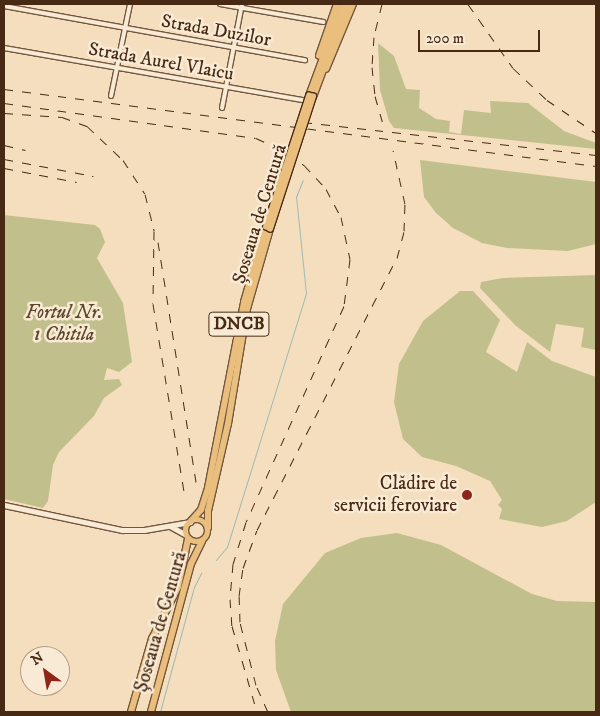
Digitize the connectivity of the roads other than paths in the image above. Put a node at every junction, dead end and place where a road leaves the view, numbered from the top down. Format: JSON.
{"nodes":[{"id":1,"x":130,"y":4,"type":"edge"},
{"id":2,"x":220,"y":4,"type":"edge"},
{"id":3,"x":337,"y":4,"type":"edge"},
{"id":4,"x":343,"y":4,"type":"edge"},
{"id":5,"x":348,"y":4,"type":"edge"},
{"id":6,"x":353,"y":4,"type":"edge"},
{"id":7,"x":4,"y":6,"type":"edge"},
{"id":8,"x":242,"y":6,"type":"edge"},
{"id":9,"x":341,"y":15,"type":"junction"},
{"id":10,"x":322,"y":22,"type":"dead end"},
{"id":11,"x":125,"y":28,"type":"junction"},
{"id":12,"x":4,"y":48,"type":"edge"},
{"id":13,"x":234,"y":48,"type":"junction"},
{"id":14,"x":304,"y":60,"type":"dead end"},
{"id":15,"x":116,"y":68,"type":"junction"},
{"id":16,"x":317,"y":79,"type":"junction"},
{"id":17,"x":226,"y":88,"type":"junction"},
{"id":18,"x":111,"y":96,"type":"dead end"},
{"id":19,"x":312,"y":98,"type":"junction"},
{"id":20,"x":222,"y":108,"type":"dead end"},
{"id":21,"x":268,"y":228,"type":"junction"},
{"id":22,"x":4,"y":505,"type":"edge"},
{"id":23,"x":190,"y":522,"type":"junction"},
{"id":24,"x":170,"y":526,"type":"junction"},
{"id":25,"x":208,"y":528,"type":"junction"},
{"id":26,"x":187,"y":537,"type":"junction"},
{"id":27,"x":202,"y":542,"type":"junction"},
{"id":28,"x":132,"y":712,"type":"edge"},
{"id":29,"x":150,"y":712,"type":"edge"}],
"edges":[{"from":1,"to":11,"type":"street"},
{"from":2,"to":8,"type":"street"},
{"from":3,"to":16,"type":"main road"},
{"from":4,"to":9,"type":"main road","name":"Șoseaua de Centură","number":"DNCB"},
{"from":5,"to":9,"type":"main road","name":"Șoseaua de Centură","number":"DNCB"},
{"from":6,"to":16,"type":"main road"},
{"from":7,"to":11,"type":"street","name":"Strada Duzilor"},
{"from":8,"to":10,"type":"street"},
{"from":8,"to":13,"type":"street"},
{"from":9,"to":16,"type":"main road","name":"Șoseaua de Centură","number":"DNCB"},
{"from":11,"to":13,"type":"street","name":"Strada Duzilor"},
{"from":11,"to":15,"type":"street"},
{"from":12,"to":15,"type":"street","name":"Strada Aurel Vlaicu"},
{"from":13,"to":14,"type":"street","name":"Strada Duzilor"},
{"from":13,"to":17,"type":"street"},
{"from":15,"to":17,"type":"street","name":"Strada Aurel Vlaicu"},
{"from":15,"to":18,"type":"street"},
{"from":16,"to":19,"type":"main road","name":"Șoseaua de Centură","number":"DNCB"},
{"from":17,"to":19,"type":"street","name":"Strada Aurel Vlaicu"},
{"from":17,"to":20,"type":"street"},
{"from":19,"to":21,"type":"main road","name":"Șoseaua de Centură","number":"DNCB","bridge":true},
{"from":21,"to":23,"type":"main road","name":"Șoseaua de Centură","number":"DNCB"},
{"from":21,"to":25,"type":"main road","name":"Șoseaua de Centură","number":"DNCB"},
{"from":22,"to":24,"type":"street"},
{"from":23,"to":24,"type":"street"},
{"from":23,"to":25,"type":"main road"},
{"from":23,"to":26,"type":"main road","name":"Șoseaua de Centură","number":"DNCB"},
{"from":24,"to":26,"type":"street"},
{"from":25,"to":27,"type":"main road","name":"Șoseaua de Centură","number":"DNCB"},
{"from":26,"to":27,"type":"main road","name":"Șoseaua de Centură"},
{"from":26,"to":28,"type":"main road","name":"Șoseaua de Centură","number":"DNCB"},
{"from":27,"to":29,"type":"main road","name":"Șoseaua de Centură","number":"DNCB"}]}
